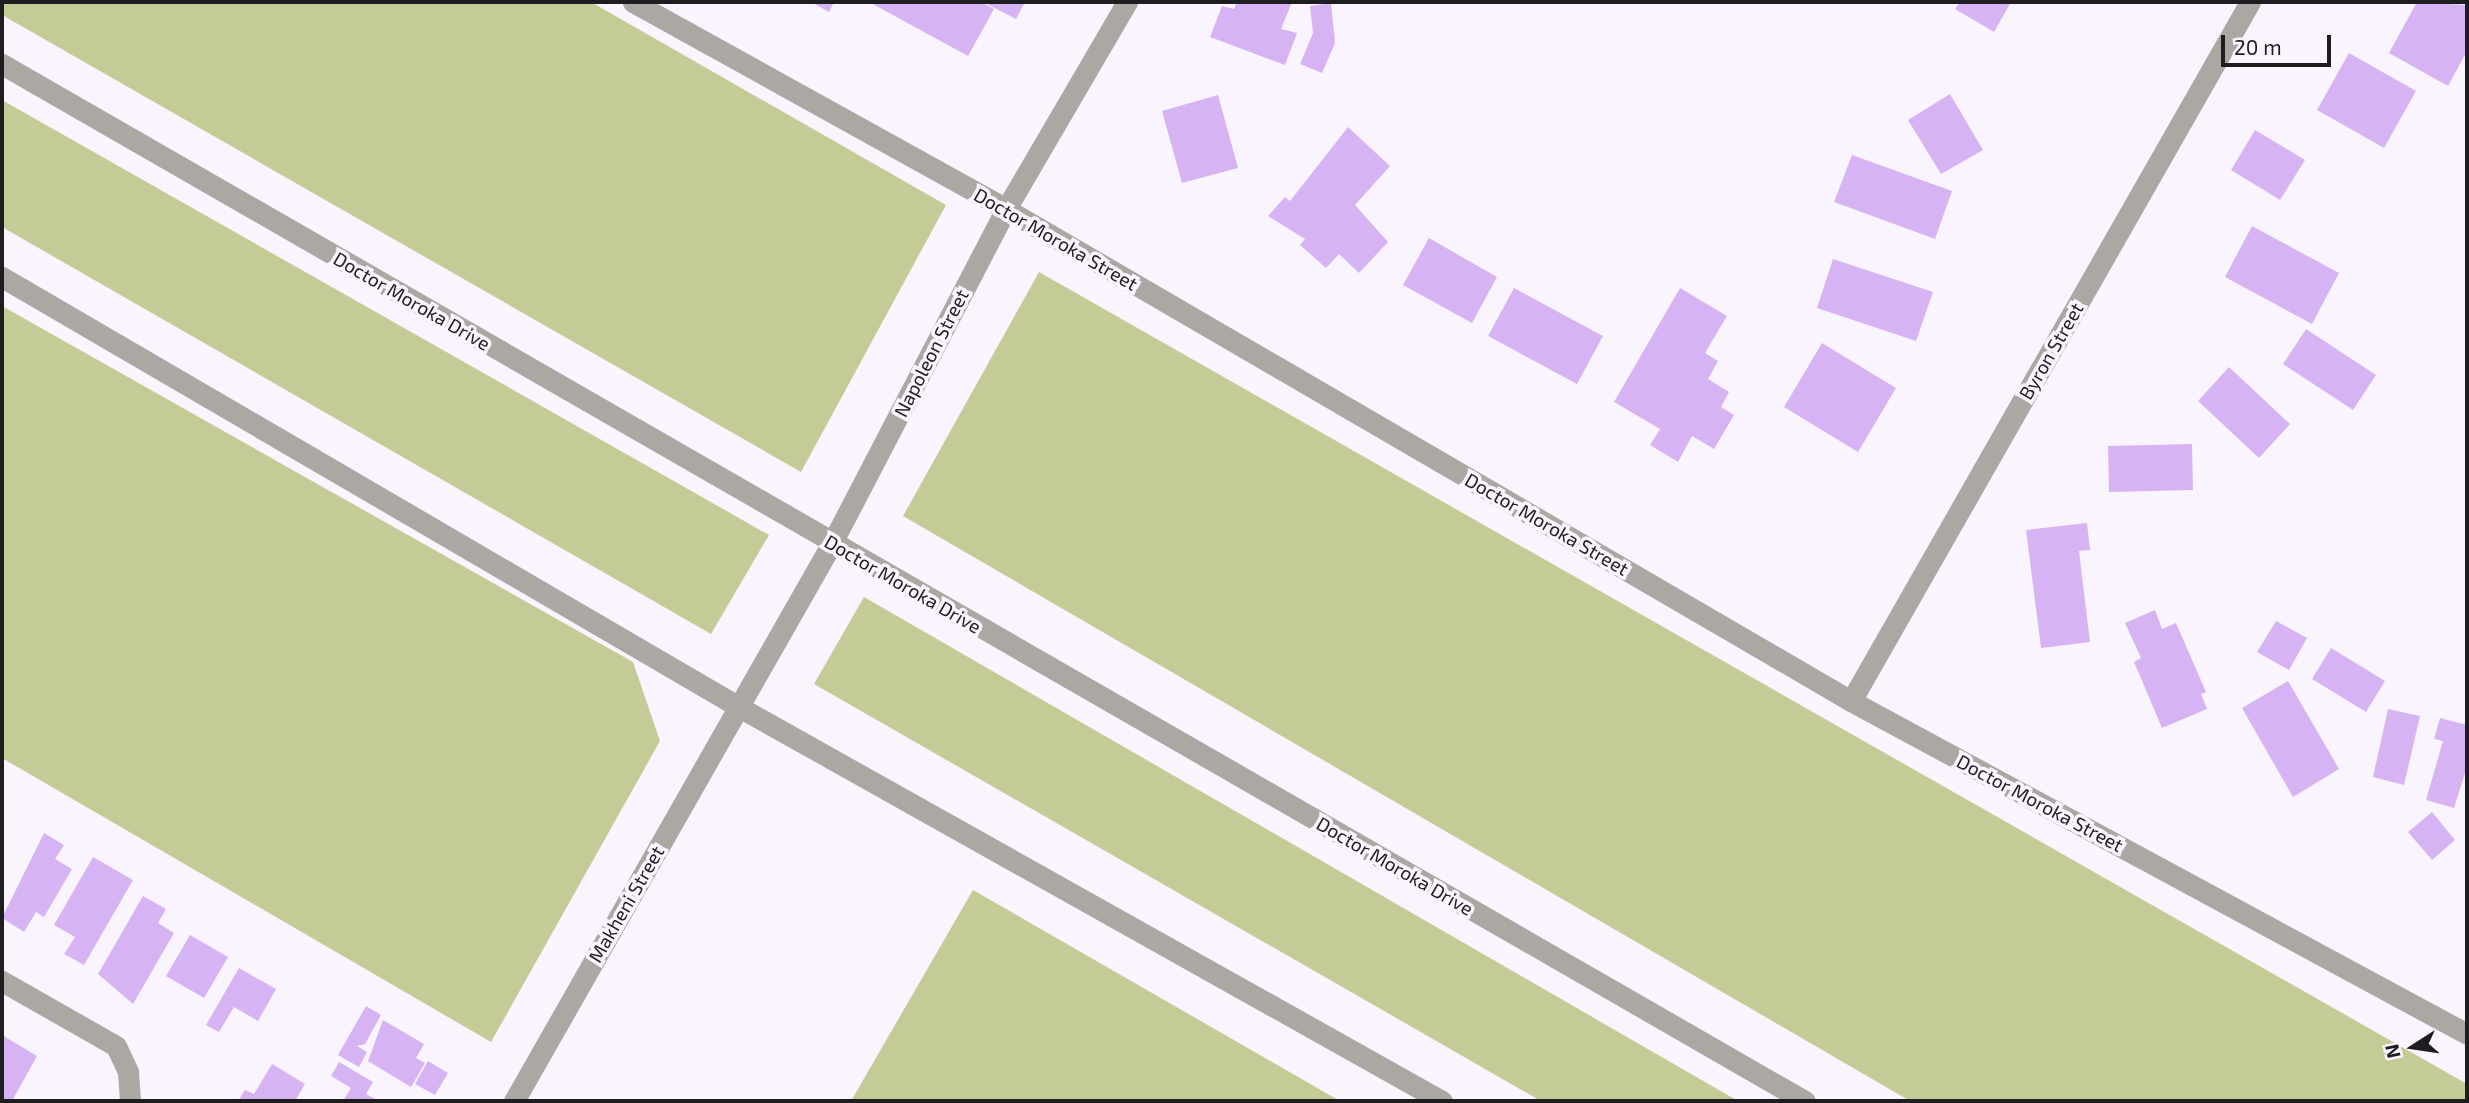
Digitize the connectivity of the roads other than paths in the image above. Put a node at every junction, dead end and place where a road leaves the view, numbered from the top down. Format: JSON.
{"nodes":[{"id":1,"x":633,"y":2,"type":"edge"},
{"id":2,"x":1127,"y":2,"type":"edge"},
{"id":3,"x":2250,"y":2,"type":"edge"},
{"id":4,"x":2,"y":64,"type":"edge"},
{"id":5,"x":1006,"y":209,"type":"junction"},
{"id":6,"x":2,"y":277,"type":"edge"},
{"id":7,"x":832,"y":543,"type":"junction"},
{"id":8,"x":1851,"y":701,"type":"junction"},
{"id":9,"x":739,"y":706,"type":"junction"},
{"id":10,"x":2,"y":981,"type":"edge"},
{"id":11,"x":2467,"y":1034,"type":"edge"},
{"id":12,"x":130,"y":1101,"type":"edge"},
{"id":13,"x":513,"y":1101,"type":"edge"},
{"id":14,"x":1443,"y":1101,"type":"edge"},
{"id":15,"x":1805,"y":1101,"type":"edge"}],
"edges":[{"from":1,"to":5,"type":"street","name":"Doctor Moroka Street"},
{"from":2,"to":5,"type":"street","name":"Napoleon Street"},
{"from":3,"to":8,"type":"street","name":"Byron Street"},
{"from":4,"to":7,"type":"street","name":"Doctor Moroka Drive"},
{"from":5,"to":7,"type":"street","name":"Napoleon Street"},
{"from":5,"to":8,"type":"street","name":"Doctor Moroka Street"},
{"from":6,"to":9,"type":"street"},
{"from":7,"to":9,"type":"street","name":"Napoleon Street"},
{"from":7,"to":15,"type":"street","name":"Doctor Moroka Drive"},
{"from":8,"to":11,"type":"street","name":"Doctor Moroka Street"},
{"from":9,"to":13,"type":"street","name":"Makheni Street"},
{"from":9,"to":14,"type":"street"},
{"from":10,"to":12,"type":"street"}]}
